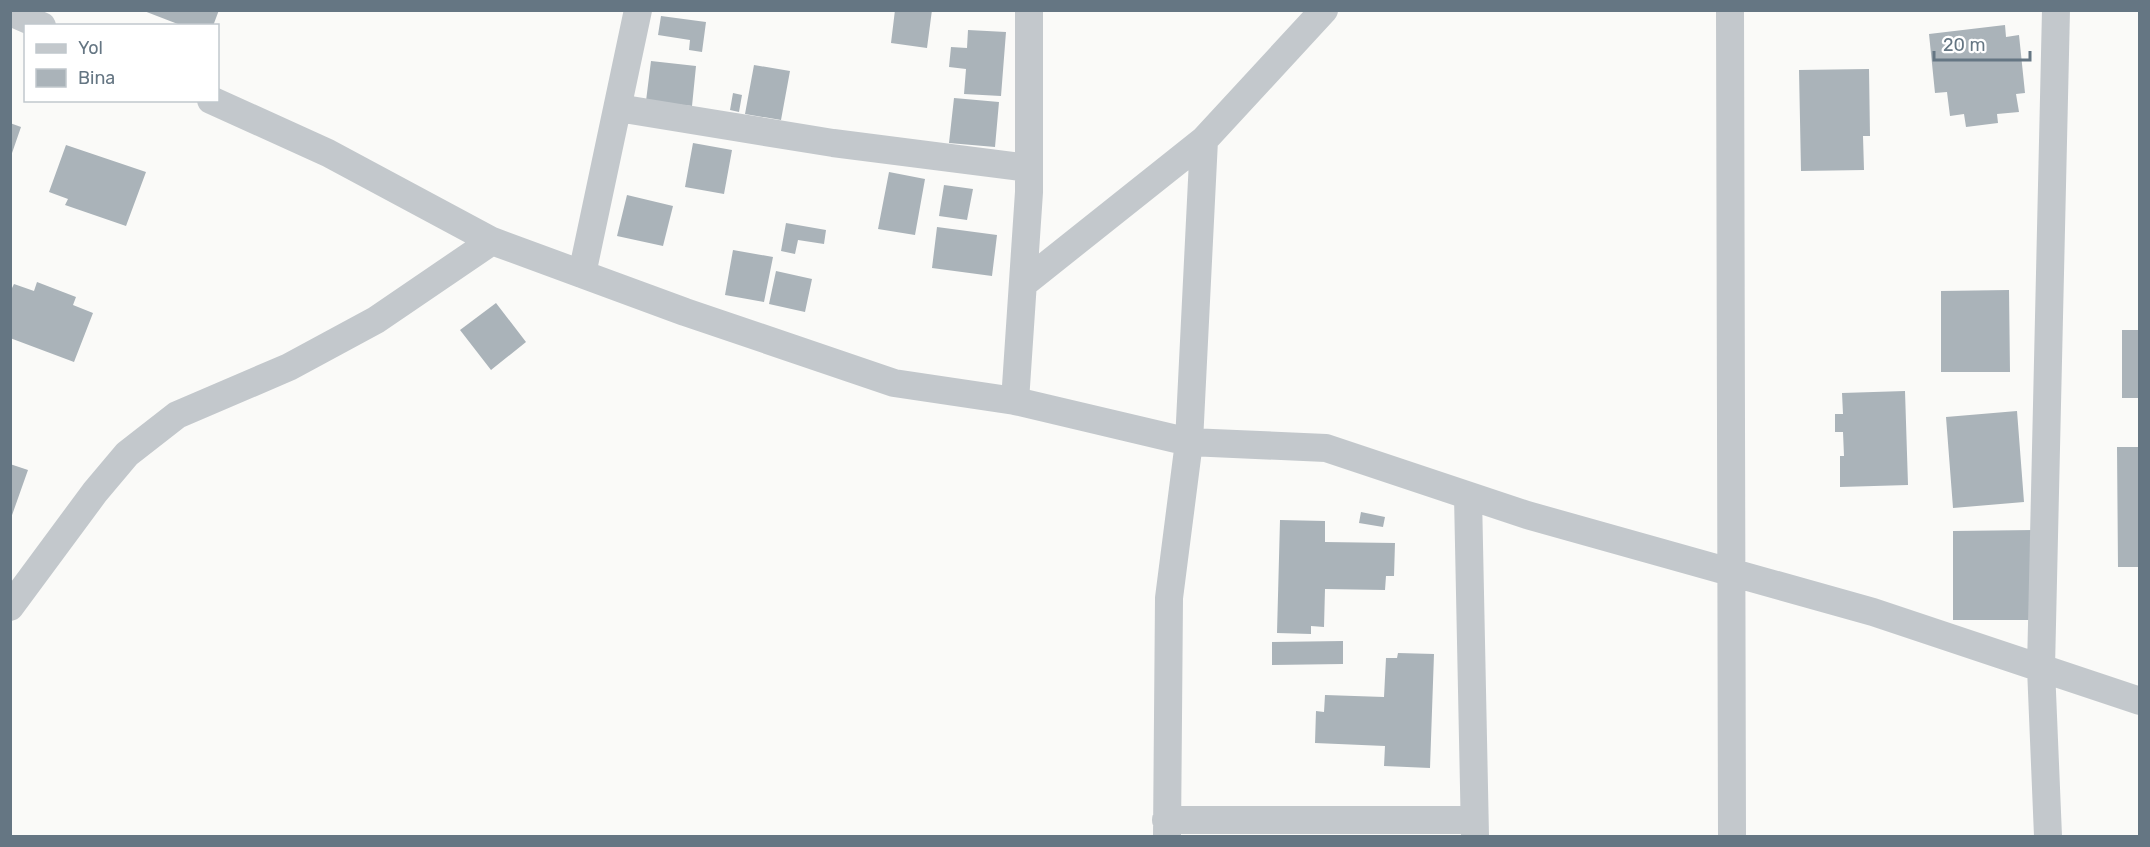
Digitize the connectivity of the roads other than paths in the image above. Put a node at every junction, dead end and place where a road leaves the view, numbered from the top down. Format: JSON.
{"nodes":[{"id":1,"x":638,"y":10,"type":"edge"},
{"id":2,"x":1029,"y":10,"type":"edge"},
{"id":3,"x":1324,"y":10,"type":"edge"},
{"id":4,"x":1730,"y":10,"type":"edge"},
{"id":5,"x":2056,"y":10,"type":"edge"},
{"id":6,"x":10,"y":12,"type":"edge"},
{"id":7,"x":37,"y":24,"type":"edge"},
{"id":8,"x":214,"y":102,"type":"edge"},
{"id":9,"x":618,"y":108,"type":"junction"},
{"id":10,"x":1204,"y":140,"type":"junction"},
{"id":11,"x":1029,"y":168,"type":"junction"},
{"id":12,"x":492,"y":241,"type":"junction"},
{"id":13,"x":582,"y":274,"type":"junction"},
{"id":14,"x":1023,"y":284,"type":"junction"},
{"id":15,"x":1015,"y":401,"type":"junction"},
{"id":16,"x":1189,"y":442,"type":"junction"},
{"id":17,"x":1468,"y":496,"type":"junction"},
{"id":18,"x":1731,"y":572,"type":"junction"},
{"id":19,"x":10,"y":607,"type":"edge"},
{"id":20,"x":2041,"y":668,"type":"junction"},
{"id":21,"x":2139,"y":701,"type":"edge"},
{"id":22,"x":1167,"y":828,"type":"edge"},
{"id":23,"x":1475,"y":829,"type":"edge"},
{"id":24,"x":1732,"y":837,"type":"edge"},
{"id":25,"x":2048,"y":837,"type":"edge"}],
"edges":[{"from":1,"to":9,"type":"street"},
{"from":2,"to":11,"type":"street"},
{"from":3,"to":10,"type":"street"},
{"from":4,"to":18,"type":"street"},
{"from":5,"to":20,"type":"street"},
{"from":6,"to":7,"type":"street"},
{"from":8,"to":12,"type":"street"},
{"from":9,"to":11,"type":"street"},
{"from":9,"to":13,"type":"street"},
{"from":10,"to":14,"type":"street"},
{"from":10,"to":16,"type":"street"},
{"from":11,"to":14,"type":"street"},
{"from":12,"to":13,"type":"street"},
{"from":12,"to":19,"type":"street"},
{"from":13,"to":15,"type":"street"},
{"from":14,"to":15,"type":"street"},
{"from":15,"to":16,"type":"street"},
{"from":16,"to":17,"type":"street"},
{"from":16,"to":22,"type":"street"},
{"from":17,"to":18,"type":"street"},
{"from":17,"to":23,"type":"street"},
{"from":18,"to":20,"type":"street"},
{"from":18,"to":24,"type":"street"},
{"from":20,"to":21,"type":"street"},
{"from":20,"to":25,"type":"street"},
{"from":22,"to":23,"type":"street"}]}
